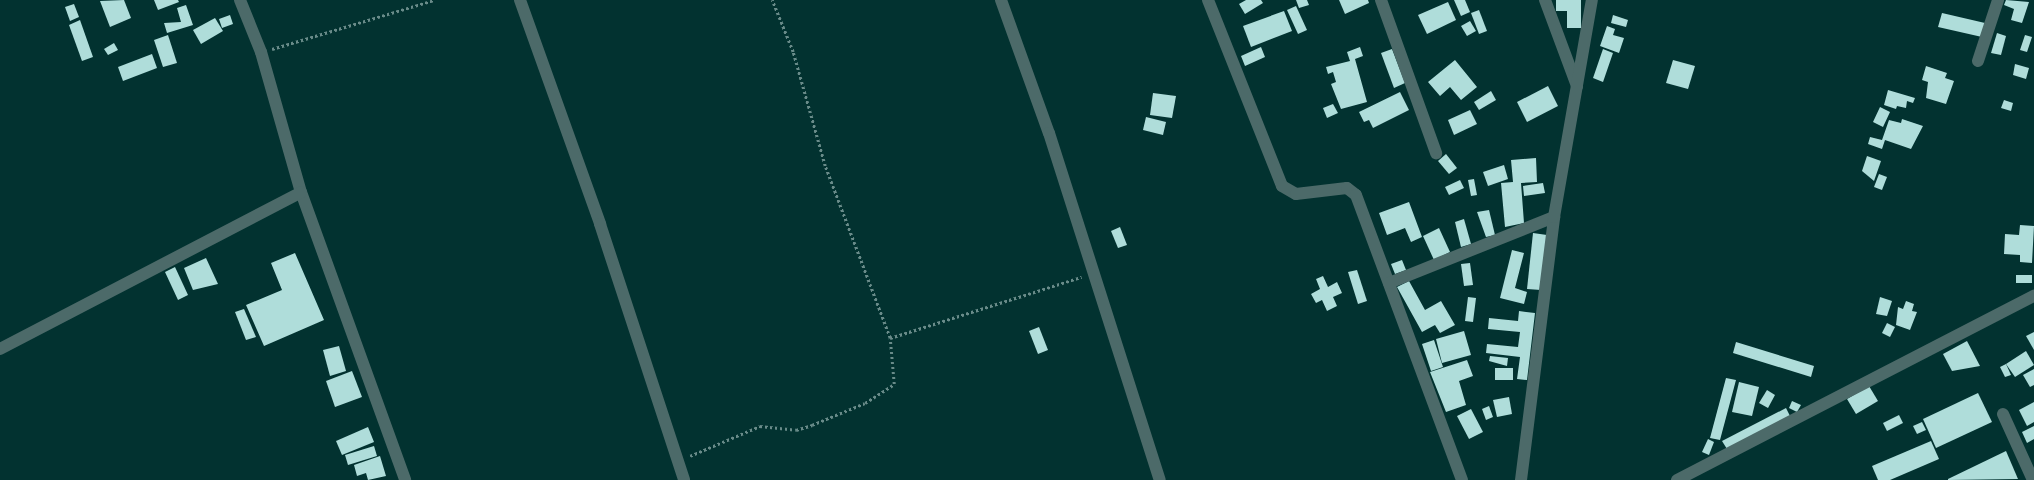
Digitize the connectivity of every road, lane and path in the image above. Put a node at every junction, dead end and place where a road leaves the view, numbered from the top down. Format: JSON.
{"nodes":[{"id":1,"x":240,"y":0,"type":"edge"},
{"id":2,"x":434,"y":0,"type":"edge"},
{"id":3,"x":520,"y":0,"type":"edge"},
{"id":4,"x":772,"y":0,"type":"edge"},
{"id":5,"x":1001,"y":0,"type":"edge"},
{"id":6,"x":1208,"y":0,"type":"edge"},
{"id":7,"x":1381,"y":0,"type":"edge"},
{"id":8,"x":1545,"y":0,"type":"edge"},
{"id":9,"x":1592,"y":0,"type":"edge"},
{"id":10,"x":1998,"y":0,"type":"edge"},
{"id":11,"x":261,"y":52,"type":"junction"},
{"id":12,"x":1978,"y":61,"type":"dead end"},
{"id":13,"x":1578,"y":88,"type":"junction"},
{"id":14,"x":1436,"y":153,"type":"dead end"},
{"id":15,"x":301,"y":192,"type":"junction"},
{"id":16,"x":1554,"y":217,"type":"junction"},
{"id":17,"x":1095,"y":275,"type":"junction"},
{"id":18,"x":1389,"y":283,"type":"junction"},
{"id":19,"x":2034,"y":296,"type":"edge"},
{"id":20,"x":890,"y":338,"type":"junction"},
{"id":21,"x":0,"y":349,"type":"edge"},
{"id":22,"x":2003,"y":414,"type":"dead end"},
{"id":23,"x":677,"y":462,"type":"junction"},
{"id":24,"x":404,"y":480,"type":"edge"},
{"id":25,"x":684,"y":480,"type":"edge"},
{"id":26,"x":1160,"y":480,"type":"edge"},
{"id":27,"x":1462,"y":480,"type":"edge"},
{"id":28,"x":1521,"y":480,"type":"edge"},
{"id":29,"x":1677,"y":480,"type":"edge"},
{"id":30,"x":2032,"y":480,"type":"edge"}],
"edges":[{"from":1,"to":11,"type":"street"},
{"from":2,"to":11,"type":"path"},
{"from":3,"to":23,"type":"street"},
{"from":4,"to":20,"type":"path"},
{"from":5,"to":17,"type":"street"},
{"from":6,"to":18,"type":"street"},
{"from":7,"to":14,"type":"street"},
{"from":8,"to":13,"type":"street"},
{"from":9,"to":13,"type":"street"},
{"from":10,"to":12,"type":"street"},
{"from":11,"to":15,"type":"street"},
{"from":13,"to":16,"type":"street"},
{"from":15,"to":21,"type":"street"},
{"from":15,"to":24,"type":"street"},
{"from":16,"to":18,"type":"street"},
{"from":16,"to":28,"type":"street"},
{"from":17,"to":20,"type":"path"},
{"from":17,"to":26,"type":"street"},
{"from":18,"to":27,"type":"street"},
{"from":19,"to":29,"type":"street"},
{"from":20,"to":23,"type":"path"},
{"from":22,"to":30,"type":"street"},
{"from":23,"to":25,"type":"street"}]}
